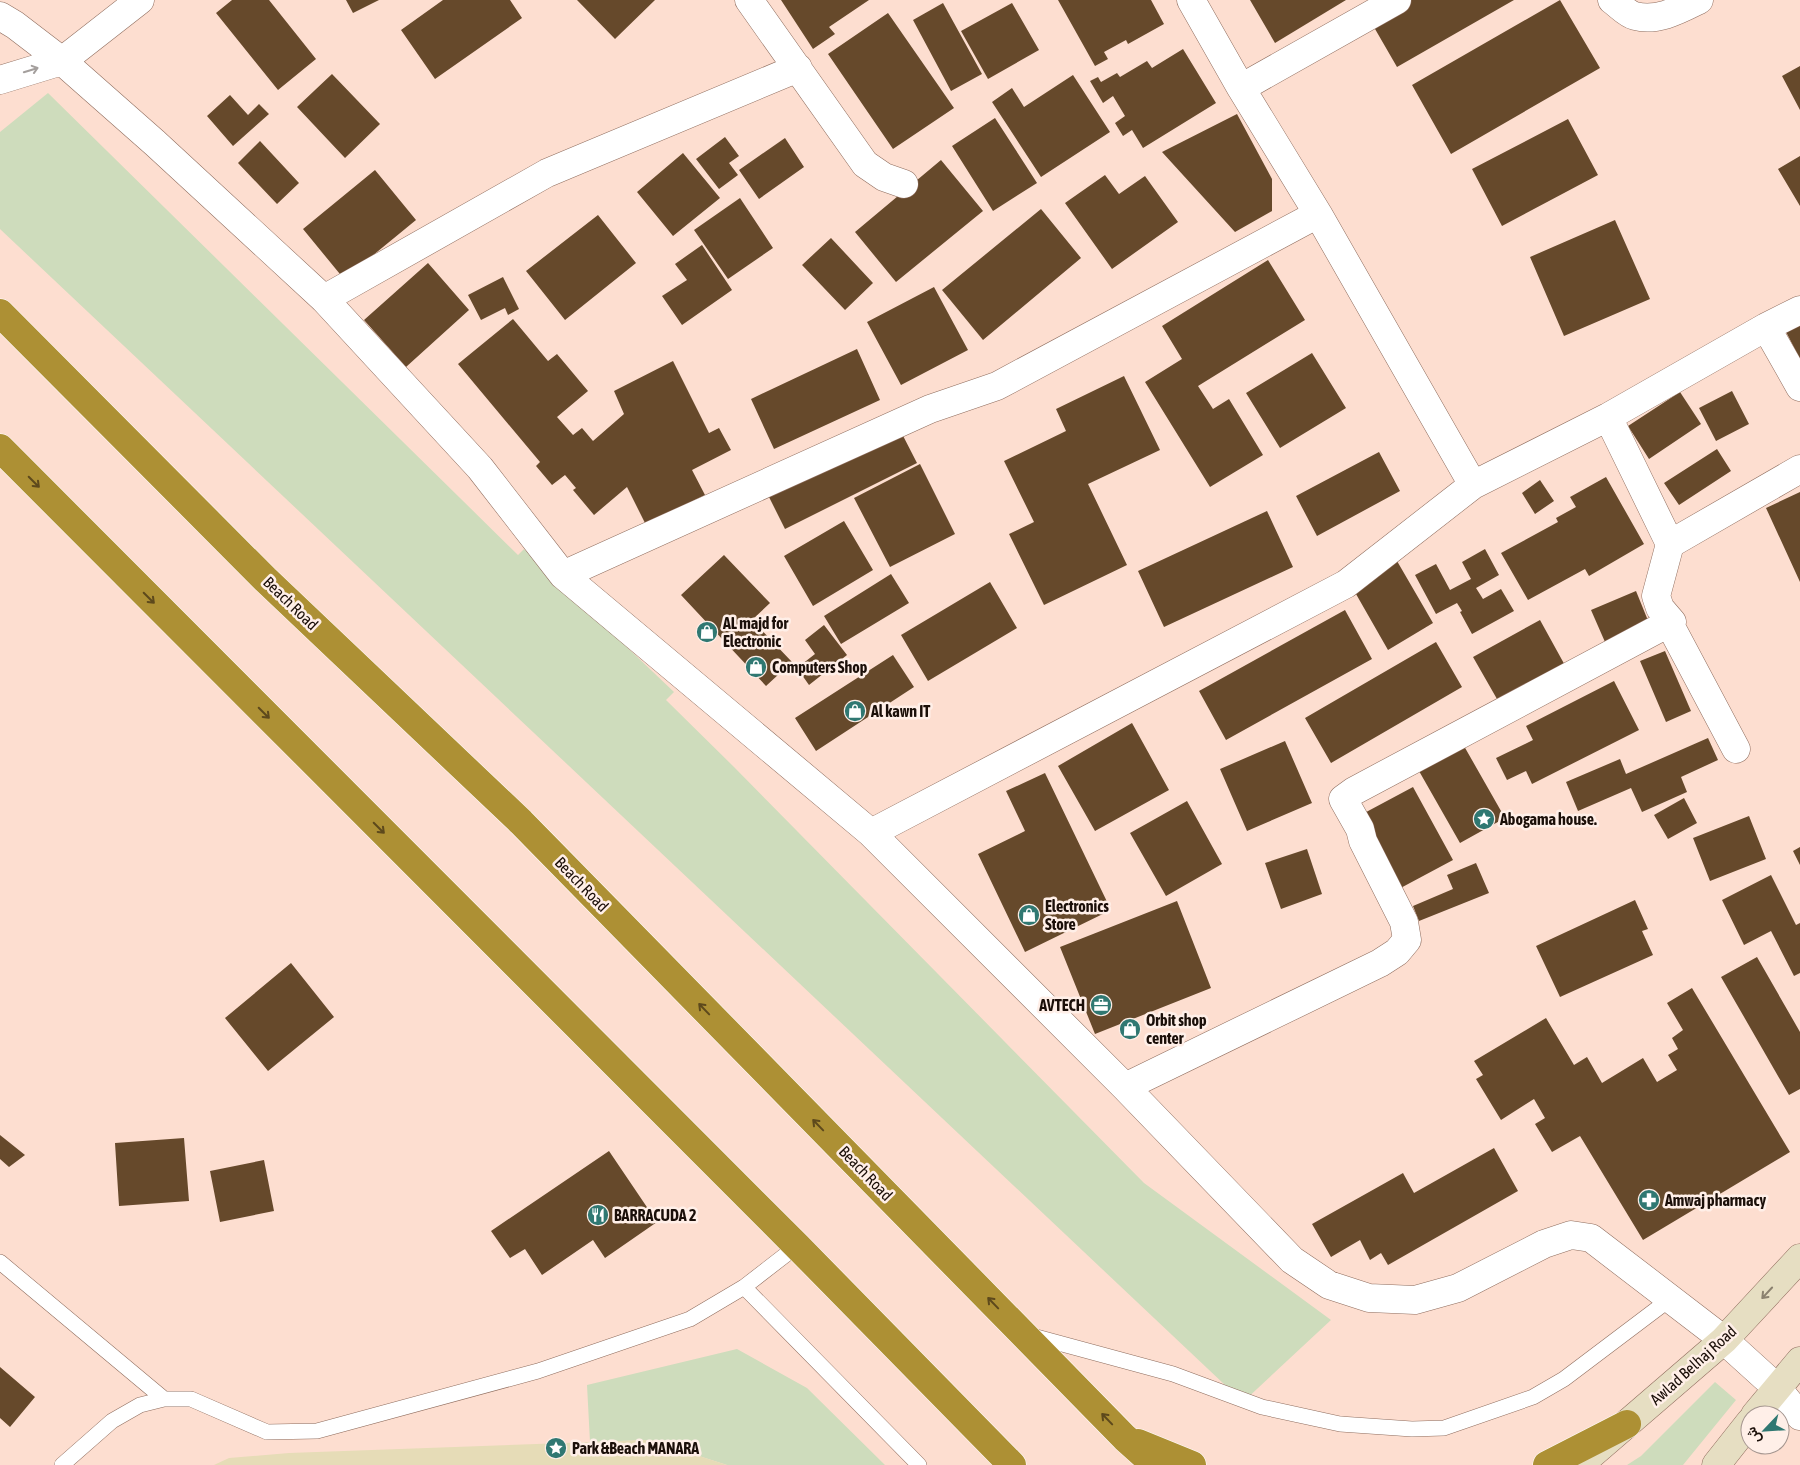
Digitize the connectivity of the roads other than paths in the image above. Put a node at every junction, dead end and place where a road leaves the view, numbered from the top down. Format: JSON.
{"nodes":[{"id":1,"x":140,"y":0,"type":"edge"},
{"id":2,"x":749,"y":0,"type":"edge"},
{"id":3,"x":1192,"y":0,"type":"edge"},
{"id":4,"x":1397,"y":0,"type":"edge"},
{"id":5,"x":1612,"y":0,"type":"edge"},
{"id":6,"x":1699,"y":0,"type":"edge"},
{"id":7,"x":0,"y":16,"type":"edge"},
{"id":8,"x":62,"y":61,"type":"junction"},
{"id":9,"x":798,"y":68,"type":"junction"},
{"id":10,"x":0,"y":80,"type":"edge"},
{"id":11,"x":1242,"y":88,"type":"junction"},
{"id":12,"x":904,"y":184,"type":"dead end"},
{"id":13,"x":1318,"y":214,"type":"junction"},
{"id":14,"x":324,"y":299,"type":"junction"},
{"id":15,"x":1800,"y":310,"type":"edge"},
{"id":16,"x":0,"y":313,"type":"edge"},
{"id":17,"x":1766,"y":326,"type":"junction"},
{"id":18,"x":1800,"y":388,"type":"edge"},
{"id":19,"x":1608,"y":417,"type":"junction"},
{"id":20,"x":0,"y":448,"type":"edge"},
{"id":21,"x":1800,"y":469,"type":"edge"},
{"id":22,"x":1473,"y":484,"type":"junction"},
{"id":23,"x":1670,"y":544,"type":"junction"},
{"id":24,"x":563,"y":574,"type":"junction"},
{"id":25,"x":1669,"y":623,"type":"junction"},
{"id":26,"x":1736,"y":749,"type":"dead end"},
{"id":27,"x":871,"y":833,"type":"junction"},
{"id":28,"x":1125,"y":1087,"type":"junction"},
{"id":29,"x":797,"y":1246,"type":"junction"},
{"id":30,"x":1800,"y":1258,"type":"edge"},
{"id":31,"x":0,"y":1262,"type":"edge"},
{"id":32,"x":744,"y":1287,"type":"junction"},
{"id":33,"x":1670,"y":1299,"type":"junction"},
{"id":34,"x":1023,"y":1334,"type":"junction"},
{"id":35,"x":1724,"y":1340,"type":"junction"},
{"id":36,"x":1800,"y":1361,"type":"edge"},
{"id":37,"x":1777,"y":1388,"type":"junction"},
{"id":38,"x":164,"y":1399,"type":"junction"},
{"id":39,"x":1763,"y":1405,"type":"edge"},
{"id":40,"x":1800,"y":1416,"type":"edge"},
{"id":41,"x":1627,"y":1424,"type":"junction"},
{"id":42,"x":1740,"y":1435,"type":"edge"},
{"id":43,"x":1125,"y":1438,"type":"junction"},
{"id":44,"x":62,"y":1465,"type":"edge"},
{"id":45,"x":919,"y":1465,"type":"edge"},
{"id":46,"x":1012,"y":1465,"type":"edge"},
{"id":47,"x":1155,"y":1465,"type":"edge"},
{"id":48,"x":1192,"y":1465,"type":"edge"},
{"id":49,"x":1547,"y":1465,"type":"edge"},
{"id":50,"x":1579,"y":1465,"type":"edge"},
{"id":51,"x":1716,"y":1465,"type":"edge"}],
"edges":[{"from":1,"to":8,"type":"street"},
{"from":2,"to":9,"type":"street"},
{"from":3,"to":11,"type":"street"},
{"from":4,"to":11,"type":"street"},
{"from":5,"to":6,"type":"street"},
{"from":7,"to":8,"type":"street"},
{"from":10,"to":8,"type":"street","one_way":true},
{"from":8,"to":14,"type":"street"},
{"from":9,"to":12,"type":"street"},
{"from":9,"to":14,"type":"street"},
{"from":11,"to":13,"type":"street"},
{"from":13,"to":22,"type":"street"},
{"from":13,"to":24,"type":"street"},
{"from":14,"to":24,"type":"street"},
{"from":15,"to":17,"type":"street"},
{"from":34,"to":16,"type":"highway","name":"Beach Road","one_way":true},
{"from":17,"to":18,"type":"street"},
{"from":17,"to":19,"type":"street"},
{"from":19,"to":22,"type":"street"},
{"from":19,"to":23,"type":"street"},
{"from":20,"to":29,"type":"highway","one_way":true},
{"from":21,"to":23,"type":"street"},
{"from":22,"to":27,"type":"street"},
{"from":23,"to":25,"type":"street"},
{"from":24,"to":27,"type":"street"},
{"from":25,"to":26,"type":"street"},
{"from":25,"to":28,"type":"street"},
{"from":27,"to":28,"type":"street"},
{"from":28,"to":33,"type":"street"},
{"from":29,"to":32,"type":"lane"},
{"from":29,"to":46,"type":"highway"},
{"from":30,"to":35,"type":"main road","name":"Awlad Belhaj Road","one_way":true},
{"from":31,"to":38,"type":"lane"},
{"from":32,"to":38,"type":"lane"},
{"from":32,"to":45,"type":"lane"},
{"from":33,"to":34,"type":"lane"},
{"from":33,"to":35,"type":"street"},
{"from":43,"to":34,"type":"highway","name":"Beach Road","one_way":true},
{"from":35,"to":37,"type":"street"},
{"from":35,"to":41,"type":"main road","name":"Awlad Belhaj Road"},
{"from":36,"to":37,"type":"main road"},
{"from":37,"to":39,"type":"main road"},
{"from":37,"to":40,"type":"street"},
{"from":38,"to":44,"type":"lane"},
{"from":41,"to":49,"type":"highway"},
{"from":41,"to":50,"type":"main road","name":"Awlad Belhaj Road"},
{"from":42,"to":51,"type":"main road"},
{"from":43,"to":47,"type":"highway","name":"Beach Road"},
{"from":43,"to":48,"type":"highway"}]}
